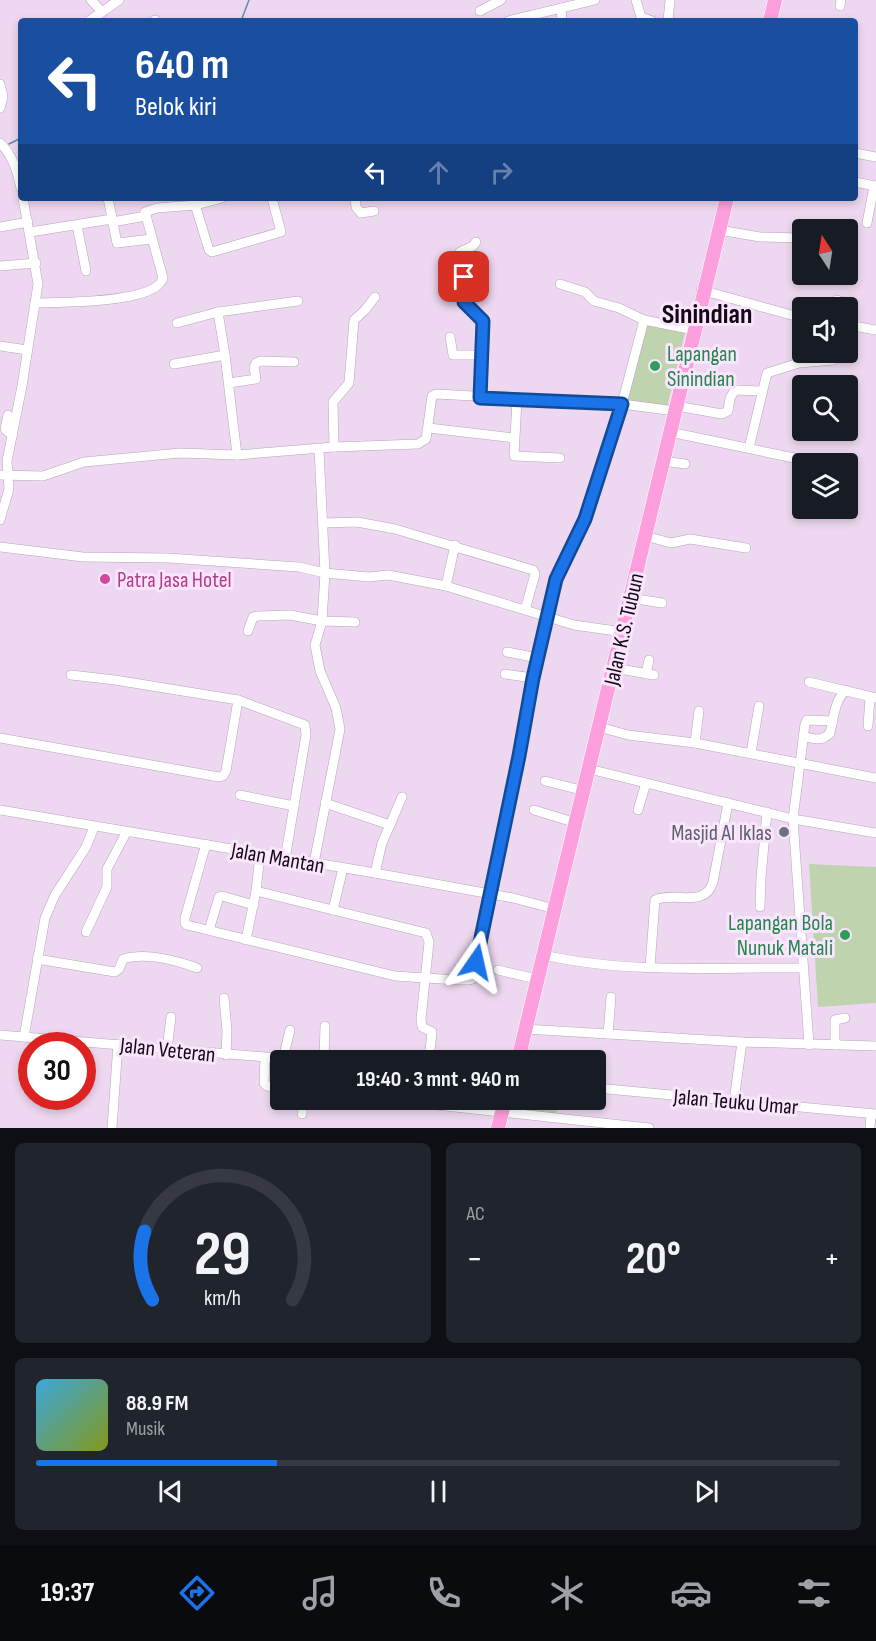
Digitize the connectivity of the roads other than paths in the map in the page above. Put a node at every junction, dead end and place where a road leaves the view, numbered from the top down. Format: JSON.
{"nodes":[{"id":1,"x":92,"y":0,"type":"edge"},
{"id":2,"x":119,"y":0,"type":"edge"},
{"id":3,"x":501,"y":0,"type":"edge"},
{"id":4,"x":595,"y":0,"type":"edge"},
{"id":5,"x":636,"y":0,"type":"edge"},
{"id":6,"x":670,"y":0,"type":"edge"},
{"id":7,"x":769,"y":0,"type":"edge"},
{"id":8,"x":775,"y":0,"type":"edge"},
{"id":9,"x":561,"y":8,"type":"junction"},
{"id":10,"x":480,"y":11,"type":"dead end"},
{"id":11,"x":102,"y":12,"type":"junction"},
{"id":12,"x":93,"y":18,"type":"edge"},
{"id":13,"x":520,"y":18,"type":"edge"},
{"id":14,"x":562,"y":18,"type":"edge"},
{"id":15,"x":644,"y":18,"type":"edge"},
{"id":16,"x":668,"y":18,"type":"edge"},
{"id":17,"x":765,"y":18,"type":"edge"},
{"id":18,"x":771,"y":18,"type":"edge"},
{"id":19,"x":0,"y":84,"type":"edge"},
{"id":20,"x":0,"y":108,"type":"edge"},
{"id":21,"x":0,"y":143,"type":"edge"},
{"id":22,"x":858,"y":154,"type":"edge"},
{"id":23,"x":876,"y":157,"type":"edge"},
{"id":24,"x":18,"y":166,"type":"edge"},
{"id":25,"x":858,"y":183,"type":"edge"},
{"id":26,"x":875,"y":186,"type":"edge"},
{"id":27,"x":24,"y":201,"type":"edge"},
{"id":28,"x":109,"y":201,"type":"edge"},
{"id":29,"x":194,"y":201,"type":"edge"},
{"id":30,"x":273,"y":201,"type":"edge"},
{"id":31,"x":355,"y":201,"type":"edge"},
{"id":32,"x":723,"y":201,"type":"edge"},
{"id":33,"x":723,"y":201,"type":"edge"},
{"id":34,"x":375,"y":211,"type":"dead end"},
{"id":35,"x":146,"y":216,"type":"junction"},
{"id":36,"x":112,"y":220,"type":"junction"},
{"id":37,"x":867,"y":223,"type":"dead end"},
{"id":38,"x":77,"y":225,"type":"junction"},
{"id":39,"x":0,"y":227,"type":"edge"},
{"id":40,"x":29,"y":227,"type":"junction"},
{"id":41,"x":719,"y":230,"type":"junction"},
{"id":42,"x":152,"y":238,"type":"junction"},
{"id":43,"x":792,"y":238,"type":"edge"},
{"id":44,"x":476,"y":242,"type":"dead end"},
{"id":45,"x":36,"y":263,"type":"junction"},
{"id":46,"x":0,"y":266,"type":"edge"},
{"id":47,"x":86,"y":271,"type":"dead end"},
{"id":48,"x":560,"y":284,"type":"dead end"},
{"id":49,"x":701,"y":290,"type":"junction"},
{"id":50,"x":375,"y":297,"type":"dead end"},
{"id":51,"x":298,"y":301,"type":"dead end"},
{"id":52,"x":35,"y":303,"type":"junction"},
{"id":53,"x":218,"y":312,"type":"junction"},
{"id":54,"x":792,"y":315,"type":"edge"},
{"id":55,"x":644,"y":320,"type":"junction"},
{"id":56,"x":177,"y":323,"type":"dead end"},
{"id":57,"x":858,"y":327,"type":"edge"},
{"id":58,"x":689,"y":329,"type":"junction"},
{"id":59,"x":876,"y":330,"type":"edge"},
{"id":60,"x":450,"y":337,"type":"dead end"},
{"id":61,"x":0,"y":346,"type":"edge"},
{"id":62,"x":27,"y":350,"type":"junction"},
{"id":63,"x":225,"y":355,"type":"junction"},
{"id":64,"x":482,"y":355,"type":"junction"},
{"id":65,"x":294,"y":362,"type":"dead end"},
{"id":66,"x":799,"y":363,"type":"edge"},
{"id":67,"x":174,"y":364,"type":"dead end"},
{"id":68,"x":228,"y":383,"type":"junction"},
{"id":69,"x":762,"y":391,"type":"junction"},
{"id":70,"x":480,"y":398,"type":"junction"},
{"id":71,"x":517,"y":400,"type":"junction"},
{"id":72,"x":622,"y":404,"type":"junction"},
{"id":73,"x":674,"y":409,"type":"junction"},
{"id":74,"x":8,"y":415,"type":"edge"},
{"id":75,"x":429,"y":428,"type":"junction"},
{"id":76,"x":670,"y":432,"type":"junction"},
{"id":77,"x":514,"y":438,"type":"junction"},
{"id":78,"x":334,"y":447,"type":"junction"},
{"id":79,"x":749,"y":448,"type":"junction"},
{"id":80,"x":320,"y":449,"type":"junction"},
{"id":81,"x":237,"y":455,"type":"junction"},
{"id":82,"x":560,"y":458,"type":"dead end"},
{"id":83,"x":792,"y":458,"type":"edge"},
{"id":84,"x":663,"y":461,"type":"junction"},
{"id":85,"x":685,"y":464,"type":"dead end"},
{"id":86,"x":4,"y":476,"type":"edge"},
{"id":87,"x":3,"y":512,"type":"edge"},
{"id":88,"x":324,"y":523,"type":"junction"},
{"id":89,"x":645,"y":536,"type":"junction"},
{"id":90,"x":455,"y":546,"type":"junction"},
{"id":91,"x":0,"y":547,"type":"edge"},
{"id":92,"x":746,"y":548,"type":"dead end"},
{"id":93,"x":325,"y":573,"type":"junction"},
{"id":94,"x":446,"y":586,"type":"junction"},
{"id":95,"x":630,"y":598,"type":"junction"},
{"id":96,"x":662,"y":603,"type":"dead end"},
{"id":97,"x":525,"y":610,"type":"junction"},
{"id":98,"x":546,"y":617,"type":"junction"},
{"id":99,"x":322,"y":621,"type":"junction"},
{"id":100,"x":355,"y":622,"type":"dead end"},
{"id":101,"x":619,"y":631,"type":"junction"},
{"id":102,"x":248,"y":632,"type":"dead end"},
{"id":103,"x":507,"y":652,"type":"dead end"},
{"id":104,"x":537,"y":658,"type":"junction"},
{"id":105,"x":649,"y":660,"type":"dead end"},
{"id":106,"x":614,"y":668,"type":"junction"},
{"id":107,"x":505,"y":674,"type":"dead end"},
{"id":108,"x":71,"y":675,"type":"dead end"},
{"id":109,"x":533,"y":678,"type":"junction"},
{"id":110,"x":809,"y":682,"type":"dead end"},
{"id":111,"x":846,"y":690,"type":"junction"},
{"id":112,"x":873,"y":697,"type":"edge"},
{"id":113,"x":238,"y":700,"type":"junction"},
{"id":114,"x":759,"y":706,"type":"dead end"},
{"id":115,"x":699,"y":711,"type":"dead end"},
{"id":116,"x":833,"y":721,"type":"junction"},
{"id":117,"x":868,"y":726,"type":"dead end"},
{"id":118,"x":599,"y":727,"type":"junction"},
{"id":119,"x":803,"y":736,"type":"junction"},
{"id":120,"x":0,"y":738,"type":"edge"},
{"id":121,"x":695,"y":743,"type":"junction"},
{"id":122,"x":751,"y":753,"type":"junction"},
{"id":123,"x":800,"y":763,"type":"junction"},
{"id":124,"x":589,"y":769,"type":"junction"},
{"id":125,"x":876,"y":778,"type":"edge"},
{"id":126,"x":545,"y":781,"type":"dead end"},
{"id":127,"x":646,"y":783,"type":"junction"},
{"id":128,"x":577,"y":789,"type":"junction"},
{"id":129,"x":240,"y":795,"type":"dead end"},
{"id":130,"x":402,"y":796,"type":"dead end"},
{"id":131,"x":325,"y":802,"type":"junction"},
{"id":132,"x":728,"y":803,"type":"junction"},
{"id":133,"x":294,"y":806,"type":"junction"},
{"id":134,"x":0,"y":810,"type":"edge"},
{"id":135,"x":534,"y":810,"type":"dead end"},
{"id":136,"x":638,"y":810,"type":"dead end"},
{"id":137,"x":767,"y":812,"type":"junction"},
{"id":138,"x":793,"y":819,"type":"junction"},
{"id":139,"x":570,"y":821,"type":"junction"},
{"id":140,"x":390,"y":825,"type":"junction"},
{"id":141,"x":94,"y":827,"type":"junction"},
{"id":142,"x":126,"y":833,"type":"junction"},
{"id":143,"x":876,"y":833,"type":"edge"},
{"id":144,"x":206,"y":844,"type":"junction"},
{"id":145,"x":260,"y":855,"type":"junction"},
{"id":146,"x":285,"y":859,"type":"junction"},
{"id":147,"x":314,"y":863,"type":"junction"},
{"id":148,"x":343,"y":868,"type":"junction"},
{"id":149,"x":375,"y":873,"type":"junction"},
{"id":150,"x":256,"y":891,"type":"junction"},
{"id":151,"x":489,"y":894,"type":"junction"},
{"id":152,"x":254,"y":905,"type":"junction"},
{"id":153,"x":760,"y":907,"type":"dead end"},
{"id":154,"x":552,"y":908,"type":"junction"},
{"id":155,"x":333,"y":910,"type":"junction"},
{"id":156,"x":209,"y":930,"type":"junction"},
{"id":157,"x":86,"y":932,"type":"dead end"},
{"id":158,"x":246,"y":940,"type":"junction"},
{"id":159,"x":544,"y":955,"type":"junction"},
{"id":160,"x":37,"y":959,"type":"junction"},
{"id":161,"x":650,"y":967,"type":"junction"},
{"id":162,"x":197,"y":968,"type":"dead end"},
{"id":163,"x":802,"y":968,"type":"junction"},
{"id":164,"x":498,"y":970,"type":"dead end"},
{"id":165,"x":532,"y":978,"type":"junction"},
{"id":166,"x":424,"y":979,"type":"junction"},
{"id":167,"x":612,"y":997,"type":"dead end"},
{"id":168,"x":224,"y":998,"type":"dead end"},
{"id":169,"x":171,"y":1017,"type":"dead end"},
{"id":170,"x":845,"y":1018,"type":"dead end"},
{"id":171,"x":326,"y":1026,"type":"dead end"},
{"id":172,"x":525,"y":1029,"type":"junction"},
{"id":173,"x":290,"y":1030,"type":"dead end"},
{"id":174,"x":25,"y":1032,"type":"edge"},
{"id":175,"x":608,"y":1034,"type":"junction"},
{"id":176,"x":0,"y":1035,"type":"edge"},
{"id":177,"x":18,"y":1036,"type":"edge"},
{"id":178,"x":96,"y":1042,"type":"edge"},
{"id":179,"x":742,"y":1042,"type":"junction"},
{"id":180,"x":118,"y":1044,"type":"junction"},
{"id":181,"x":809,"y":1045,"type":"junction"},
{"id":182,"x":835,"y":1045,"type":"junction"},
{"id":183,"x":876,"y":1046,"type":"edge"},
{"id":184,"x":167,"y":1049,"type":"junction"},
{"id":185,"x":285,"y":1050,"type":"edge"},
{"id":186,"x":325,"y":1050,"type":"edge"},
{"id":187,"x":430,"y":1050,"type":"edge"},
{"id":188,"x":514,"y":1050,"type":"edge"},
{"id":189,"x":520,"y":1050,"type":"edge"},
{"id":190,"x":226,"y":1055,"type":"junction"},
{"id":191,"x":265,"y":1058,"type":"junction"},
{"id":192,"x":270,"y":1058,"type":"edge"},
{"id":193,"x":270,"y":1086,"type":"edge"},
{"id":194,"x":606,"y":1089,"type":"edge"},
{"id":195,"x":734,"y":1101,"type":"junction"},
{"id":196,"x":302,"y":1110,"type":"edge"},
{"id":197,"x":503,"y":1110,"type":"edge"},
{"id":198,"x":532,"y":1110,"type":"edge"},
{"id":199,"x":302,"y":1114,"type":"dead end"},
{"id":200,"x":874,"y":1114,"type":"edge"},
{"id":201,"x":626,"y":1127,"type":"edge"},
{"id":202,"x":112,"y":1128,"type":"edge"},
{"id":203,"x":498,"y":1128,"type":"edge"},
{"id":204,"x":649,"y":1128,"type":"edge"},
{"id":205,"x":870,"y":1128,"type":"edge"}],
"edges":[{"from":1,"to":11,"type":"street"},
{"from":2,"to":11,"type":"street"},
{"from":3,"to":10,"type":"street"},
{"from":4,"to":9,"type":"street"},
{"from":5,"to":15,"type":"street"},
{"from":6,"to":16,"type":"street"},
{"from":7,"to":17,"type":"highway"},
{"from":8,"to":18,"type":"highway"},
{"from":9,"to":13,"type":"street"},
{"from":9,"to":14,"type":"street"},
{"from":11,"to":12,"type":"street"},
{"from":19,"to":20,"type":"street"},
{"from":21,"to":24,"type":"street"},
{"from":22,"to":23,"type":"street"},
{"from":25,"to":26,"type":"street"},
{"from":26,"to":37,"type":"street"},
{"from":27,"to":40,"type":"street"},
{"from":28,"to":36,"type":"street"},
{"from":29,"to":30,"type":"street"},
{"from":29,"to":35,"type":"street"},
{"from":31,"to":34,"type":"street"},
{"from":32,"to":41,"type":"highway","name":"Jalan K.S. Tubun"},
{"from":33,"to":49,"type":"highway","name":"Jalan K.S. Tubun"},
{"from":35,"to":36,"type":"street"},
{"from":35,"to":42,"type":"street"},
{"from":36,"to":38,"type":"street"},
{"from":36,"to":42,"type":"street"},
{"from":38,"to":40,"type":"street"},
{"from":38,"to":47,"type":"street"},
{"from":39,"to":40,"type":"street"},
{"from":40,"to":45,"type":"street"},
{"from":41,"to":43,"type":"street"},
{"from":41,"to":49,"type":"highway","name":"Jalan K.S. Tubun"},
{"from":42,"to":52,"type":"street"},
{"from":44,"to":64,"type":"street"},
{"from":45,"to":46,"type":"street"},
{"from":45,"to":52,"type":"street"},
{"from":48,"to":55,"type":"street"},
{"from":49,"to":54,"type":"street"},
{"from":49,"to":58,"type":"highway","name":"Jalan K.S. Tubun"},
{"from":49,"to":73,"type":"highway","name":"Jalan K.S. Tubun"},
{"from":50,"to":78,"type":"street"},
{"from":51,"to":53,"type":"street"},
{"from":52,"to":62,"type":"street"},
{"from":53,"to":56,"type":"street"},
{"from":53,"to":63,"type":"street"},
{"from":55,"to":58,"type":"street"},
{"from":55,"to":72,"type":"street"},
{"from":57,"to":59,"type":"street"},
{"from":58,"to":73,"type":"highway","name":"Jalan K.S. Tubun"},
{"from":60,"to":64,"type":"street"},
{"from":61,"to":62,"type":"street"},
{"from":62,"to":74,"type":"street"},
{"from":63,"to":67,"type":"street"},
{"from":63,"to":68,"type":"street"},
{"from":64,"to":70,"type":"street"},
{"from":65,"to":68,"type":"street"},
{"from":66,"to":69,"type":"street"},
{"from":68,"to":81,"type":"street"},
{"from":69,"to":73,"type":"street"},
{"from":69,"to":79,"type":"street"},
{"from":70,"to":71,"type":"street"},
{"from":70,"to":75,"type":"street"},
{"from":71,"to":72,"type":"street"},
{"from":71,"to":77,"type":"street"},
{"from":72,"to":73,"type":"street"},
{"from":72,"to":98,"type":"street"},
{"from":73,"to":76,"type":"highway","name":"Jalan K.S. Tubun"},
{"from":73,"to":101,"type":"highway","name":"Jalan K.S. Tubun"},
{"from":74,"to":86,"type":"street"},
{"from":75,"to":77,"type":"street"},
{"from":75,"to":78,"type":"street"},
{"from":76,"to":79,"type":"street"},
{"from":76,"to":84,"type":"highway","name":"Jalan K.S. Tubun"},
{"from":77,"to":82,"type":"street"},
{"from":78,"to":80,"type":"street"},
{"from":79,"to":83,"type":"street"},
{"from":80,"to":81,"type":"street"},
{"from":80,"to":88,"type":"street"},
{"from":81,"to":86,"type":"street"},
{"from":84,"to":85,"type":"street"},
{"from":84,"to":89,"type":"highway","name":"Jalan K.S. Tubun"},
{"from":86,"to":87,"type":"street"},
{"from":88,"to":90,"type":"street"},
{"from":88,"to":93,"type":"street"},
{"from":89,"to":92,"type":"street"},
{"from":89,"to":95,"type":"highway","name":"Jalan K.S. Tubun"},
{"from":90,"to":94,"type":"street"},
{"from":90,"to":97,"type":"street"},
{"from":91,"to":93,"type":"street"},
{"from":93,"to":94,"type":"street"},
{"from":93,"to":99,"type":"street"},
{"from":94,"to":97,"type":"street"},
{"from":95,"to":96,"type":"street"},
{"from":95,"to":101,"type":"highway","name":"Jalan K.S. Tubun"},
{"from":97,"to":98,"type":"street"},
{"from":98,"to":101,"type":"street"},
{"from":98,"to":104,"type":"street"},
{"from":99,"to":100,"type":"street"},
{"from":99,"to":102,"type":"street"},
{"from":99,"to":131,"type":"street"},
{"from":101,"to":106,"type":"highway","name":"Jalan K.S. Tubun"},
{"from":101,"to":128,"type":"highway","name":"Jalan K.S. Tubun"},
{"from":103,"to":104,"type":"street"},
{"from":104,"to":109,"type":"street"},
{"from":105,"to":106,"type":"street"},
{"from":106,"to":118,"type":"highway","name":"Jalan K.S. Tubun"},
{"from":107,"to":109,"type":"street"},
{"from":108,"to":113,"type":"street"},
{"from":109,"to":151,"type":"street"},
{"from":110,"to":111,"type":"street"},
{"from":111,"to":112,"type":"street"},
{"from":111,"to":116,"type":"street"},
{"from":112,"to":117,"type":"street"},
{"from":113,"to":120,"type":"street"},
{"from":113,"to":133,"type":"street"},
{"from":114,"to":122,"type":"street"},
{"from":115,"to":121,"type":"street"},
{"from":116,"to":119,"type":"street"},
{"from":116,"to":119,"type":"street"},
{"from":118,"to":121,"type":"street"},
{"from":118,"to":124,"type":"highway","name":"Jalan K.S. Tubun"},
{"from":119,"to":123,"type":"street"},
{"from":121,"to":122,"type":"street"},
{"from":122,"to":123,"type":"street"},
{"from":123,"to":125,"type":"street"},
{"from":123,"to":138,"type":"street"},
{"from":124,"to":127,"type":"street"},
{"from":124,"to":154,"type":"highway","name":"Jalan K.S. Tubun"},
{"from":126,"to":128,"type":"street"},
{"from":127,"to":132,"type":"street"},
{"from":127,"to":136,"type":"street"},
{"from":128,"to":139,"type":"highway","name":"Jalan K.S. Tubun"},
{"from":129,"to":133,"type":"street"},
{"from":130,"to":140,"type":"street"},
{"from":131,"to":140,"type":"street"},
{"from":131,"to":147,"type":"street"},
{"from":132,"to":137,"type":"street"},
{"from":132,"to":161,"type":"street"},
{"from":133,"to":146,"type":"street"},
{"from":134,"to":141,"type":"street","name":"Jalan Mantan"},
{"from":135,"to":139,"type":"street"},
{"from":137,"to":138,"type":"street"},
{"from":137,"to":153,"type":"street"},
{"from":138,"to":143,"type":"street"},
{"from":138,"to":163,"type":"street"},
{"from":139,"to":154,"type":"highway","name":"Jalan K.S. Tubun"},
{"from":140,"to":149,"type":"street"},
{"from":141,"to":142,"type":"street","name":"Jalan Mantan"},
{"from":141,"to":160,"type":"street"},
{"from":142,"to":144,"type":"street","name":"Jalan Mantan"},
{"from":142,"to":157,"type":"street"},
{"from":144,"to":145,"type":"street","name":"Jalan Mantan"},
{"from":144,"to":156,"type":"street"},
{"from":145,"to":146,"type":"street","name":"Jalan Mantan"},
{"from":145,"to":150,"type":"street"},
{"from":146,"to":147,"type":"street","name":"Jalan Mantan"},
{"from":147,"to":148,"type":"street","name":"Jalan Mantan"},
{"from":148,"to":149,"type":"street","name":"Jalan Mantan"},
{"from":148,"to":155,"type":"street"},
{"from":149,"to":151,"type":"street","name":"Jalan Mantan"},
{"from":150,"to":152,"type":"street"},
{"from":150,"to":155,"type":"street"},
{"from":151,"to":154,"type":"street","name":"Jalan Mantan"},
{"from":151,"to":166,"type":"street"},
{"from":152,"to":156,"type":"street"},
{"from":152,"to":158,"type":"street"},
{"from":154,"to":159,"type":"highway","name":"Jalan K.S. Tubun"},
{"from":154,"to":165,"type":"highway","name":"Jalan K.S. Tubun"},
{"from":155,"to":166,"type":"street"},
{"from":156,"to":158,"type":"street"},
{"from":158,"to":166,"type":"street"},
{"from":159,"to":161,"type":"street"},
{"from":159,"to":172,"type":"highway","name":"Jalan K.S. Tubun"},
{"from":160,"to":162,"type":"street"},
{"from":160,"to":174,"type":"street"},
{"from":161,"to":163,"type":"street"},
{"from":163,"to":181,"type":"street"},
{"from":164,"to":165,"type":"street"},
{"from":165,"to":188,"type":"highway","name":"Jalan K.S. Tubun"},
{"from":166,"to":187,"type":"street"},
{"from":167,"to":175,"type":"street"},
{"from":168,"to":190,"type":"street"},
{"from":169,"to":184,"type":"street"},
{"from":170,"to":182,"type":"street"},
{"from":171,"to":186,"type":"street"},
{"from":172,"to":175,"type":"street"},
{"from":172,"to":189,"type":"highway","name":"Jalan K.S. Tubun"},
{"from":173,"to":185,"type":"street"},
{"from":175,"to":179,"type":"street"},
{"from":176,"to":177,"type":"street","name":"Jalan Veteran"},
{"from":178,"to":180,"type":"street","name":"Jalan Veteran"},
{"from":179,"to":181,"type":"street"},
{"from":179,"to":195,"type":"street"},
{"from":180,"to":184,"type":"street","name":"Jalan Veteran"},
{"from":180,"to":202,"type":"street"},
{"from":181,"to":182,"type":"street"},
{"from":182,"to":183,"type":"street"},
{"from":184,"to":190,"type":"street","name":"Jalan Veteran"},
{"from":190,"to":191,"type":"street","name":"Jalan Veteran"},
{"from":191,"to":192,"type":"street","name":"Jalan Veteran"},
{"from":191,"to":193,"type":"street"},
{"from":194,"to":195,"type":"street","name":"Jalan Teuku Umar"},
{"from":195,"to":200,"type":"street","name":"Jalan Teuku Umar"},
{"from":196,"to":199,"type":"street"},
{"from":197,"to":203,"type":"highway"},
{"from":198,"to":201,"type":"street"},
{"from":200,"to":205,"type":"street"},
{"from":201,"to":204,"type":"street"}]}
